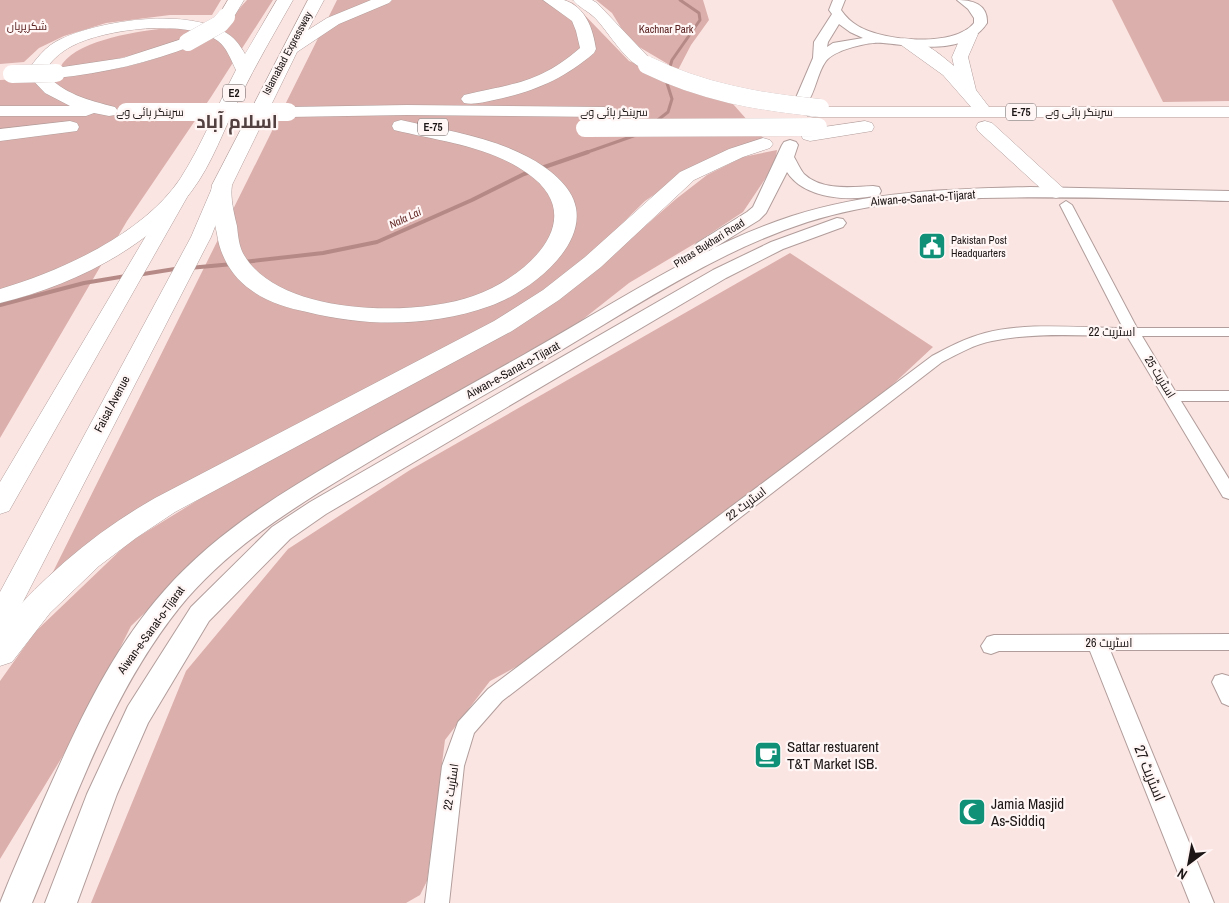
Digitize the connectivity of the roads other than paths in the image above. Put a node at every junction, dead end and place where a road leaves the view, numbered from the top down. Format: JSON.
{"nodes":[{"id":1,"x":236,"y":0,"type":"edge"},
{"id":2,"x":286,"y":0,"type":"edge"},
{"id":3,"x":316,"y":0,"type":"edge"},
{"id":4,"x":384,"y":0,"type":"edge"},
{"id":5,"x":551,"y":0,"type":"edge"},
{"id":6,"x":581,"y":0,"type":"edge"},
{"id":7,"x":839,"y":0,"type":"edge"},
{"id":8,"x":971,"y":2,"type":"edge"},
{"id":9,"x":837,"y":16,"type":"junction"},
{"id":10,"x":970,"y":34,"type":"junction"},
{"id":11,"x":881,"y":38,"type":"junction"},
{"id":12,"x":905,"y":42,"type":"junction"},
{"id":13,"x":289,"y":50,"type":"junction"},
{"id":14,"x":820,"y":58,"type":"junction"},
{"id":15,"x":245,"y":71,"type":"junction"},
{"id":16,"x":6,"y":74,"type":"edge"},
{"id":17,"x":968,"y":89,"type":"junction"},
{"id":18,"x":0,"y":111,"type":"edge"},
{"id":19,"x":1229,"y":112,"type":"edge"},
{"id":20,"x":118,"y":116,"type":"junction"},
{"id":21,"x":813,"y":116,"type":"junction"},
{"id":22,"x":404,"y":118,"type":"junction"},
{"id":23,"x":984,"y":119,"type":"junction"},
{"id":24,"x":863,"y":120,"type":"junction"},
{"id":25,"x":84,"y":125,"type":"junction"},
{"id":26,"x":0,"y":126,"type":"edge"},
{"id":27,"x":1229,"y":127,"type":"edge"},
{"id":28,"x":0,"y":134,"type":"edge"},
{"id":29,"x":184,"y":188,"type":"junction"},
{"id":30,"x":221,"y":188,"type":"junction"},
{"id":31,"x":1011,"y":192,"type":"junction"},
{"id":32,"x":1229,"y":196,"type":"edge"},
{"id":33,"x":1061,"y":199,"type":"junction"},
{"id":34,"x":1229,"y":207,"type":"edge"},
{"id":35,"x":757,"y":245,"type":"junction"},
{"id":36,"x":0,"y":296,"type":"edge"},
{"id":37,"x":603,"y":319,"type":"junction"},
{"id":38,"x":1132,"y":332,"type":"junction"},
{"id":39,"x":1229,"y":332,"type":"edge"},
{"id":40,"x":1172,"y":396,"type":"junction"},
{"id":41,"x":1229,"y":396,"type":"edge"},
{"id":42,"x":1229,"y":493,"type":"edge"},
{"id":43,"x":0,"y":504,"type":"edge"},
{"id":44,"x":0,"y":619,"type":"edge"},
{"id":45,"x":1229,"y":642,"type":"edge"},
{"id":46,"x":1097,"y":643,"type":"junction"},
{"id":47,"x":991,"y":646,"type":"dead end"},
{"id":48,"x":0,"y":652,"type":"edge"},
{"id":49,"x":64,"y":793,"type":"junction"},
{"id":50,"x":102,"y":794,"type":"junction"},
{"id":51,"x":16,"y":903,"type":"edge"},
{"id":52,"x":61,"y":903,"type":"edge"},
{"id":53,"x":437,"y":903,"type":"edge"},
{"id":54,"x":1202,"y":903,"type":"edge"}],
"edges":[{"from":1,"to":16,"type":"highway","bridge":true},
{"from":2,"to":15,"type":"highway","number":"E2"},
{"from":3,"to":13,"type":"highway","name":"Islamabad Expressway","number":"E2"},
{"from":4,"to":13,"type":"highway"},
{"from":5,"to":22,"type":"highway"},
{"from":6,"to":21,"type":"highway","bridge":true},
{"from":7,"to":9,"type":"main road"},
{"from":8,"to":10,"type":"main road"},
{"from":9,"to":11,"type":"main road"},
{"from":9,"to":14,"type":"main road"},
{"from":10,"to":12,"type":"main road"},
{"from":10,"to":17,"type":"highway"},
{"from":11,"to":12,"type":"main road"},
{"from":11,"to":14,"type":"main road"},
{"from":12,"to":17,"type":"highway"},
{"from":13,"to":30,"type":"highway","name":"Islamabad Expressway","number":"E2"},
{"from":14,"to":21,"type":"main road"},
{"from":15,"to":20,"type":"highway"},
{"from":15,"to":29,"type":"highway","number":"E2"},
{"from":17,"to":23,"type":"highway"},
{"from":18,"to":20,"type":"highway","name":"سرینگر ہائی وے","number":"E-75"},
{"from":19,"to":23,"type":"highway","name":"سرینگر ہائی وے","number":"E-75"},
{"from":20,"to":22,"type":"highway","name":"سرینگر ہائی وے","number":"E-75"},
{"from":20,"to":25,"type":"highway","name":"سرینگر ہائی وے","number":"E-75"},
{"from":21,"to":22,"type":"highway","name":"سرینگر ہائی وے","number":"E-75"},
{"from":21,"to":22,"type":"highway","name":"سرینگر ہائی وے","number":"E-75","bridge":true},
{"from":21,"to":24,"type":"highway"},
{"from":21,"to":24,"type":"highway"},
{"from":21,"to":48,"type":"highway"},
{"from":22,"to":30,"type":"highway"},
{"from":23,"to":24,"type":"highway","name":"سرینگر ہائی وے","number":"E-75"},
{"from":23,"to":27,"type":"highway","name":"سرینگر ہائی وے","number":"E-75"},
{"from":23,"to":33,"type":"highway"},
{"from":25,"to":26,"type":"highway","name":"سرینگر ہائی وے","number":"E-75"},
{"from":25,"to":28,"type":"highway"},
{"from":29,"to":36,"type":"highway"},
{"from":29,"to":43,"type":"main road"},
{"from":30,"to":44,"type":"main road","name":"Faisal Avenue"},
{"from":31,"to":33,"type":"main road","name":"Aiwan-e-Sanat-o-Tijarat"},
{"from":31,"to":35,"type":"main road","name":"Aiwan-e-Sanat-o-Tijarat"},
{"from":31,"to":37,"type":"main road","name":"Pitras Bukhari Road"},
{"from":32,"to":33,"type":"main road","name":"Aiwan-e-Sanat-o-Tijarat"},
{"from":33,"to":34,"type":"main road","name":"Aiwan-e-Sanat-o-Tijarat"},
{"from":33,"to":35,"type":"main road","name":"Aiwan-e-Sanat-o-Tijarat"},
{"from":33,"to":38,"type":"street","name":"اسٹریٹ 25"},
{"from":35,"to":37,"type":"main road","name":"Aiwan-e-Sanat-o-Tijarat"},
{"from":35,"to":50,"type":"main road","name":"Aiwan-e-Sanat-o-Tijarat"},
{"from":37,"to":49,"type":"main road","name":"Aiwan-e-Sanat-o-Tijarat"},
{"from":38,"to":39,"type":"street","name":"اسٹریٹ 22"},
{"from":38,"to":40,"type":"street","name":"اسٹریٹ 25"},
{"from":38,"to":53,"type":"street","name":"اسٹریٹ 22"},
{"from":40,"to":41,"type":"street"},
{"from":40,"to":42,"type":"street","name":"اسٹریٹ 25"},
{"from":45,"to":46,"type":"street","name":"اسٹریٹ 26"},
{"from":46,"to":47,"type":"street","name":"اسٹریٹ 26"},
{"from":46,"to":54,"type":"street","name":"اسٹریٹ 27"},
{"from":49,"to":50,"type":"main road"},
{"from":49,"to":51,"type":"main road","name":"Aiwan-e-Sanat-o-Tijarat"},
{"from":50,"to":52,"type":"main road","name":"Aiwan-e-Sanat-o-Tijarat"}]}
